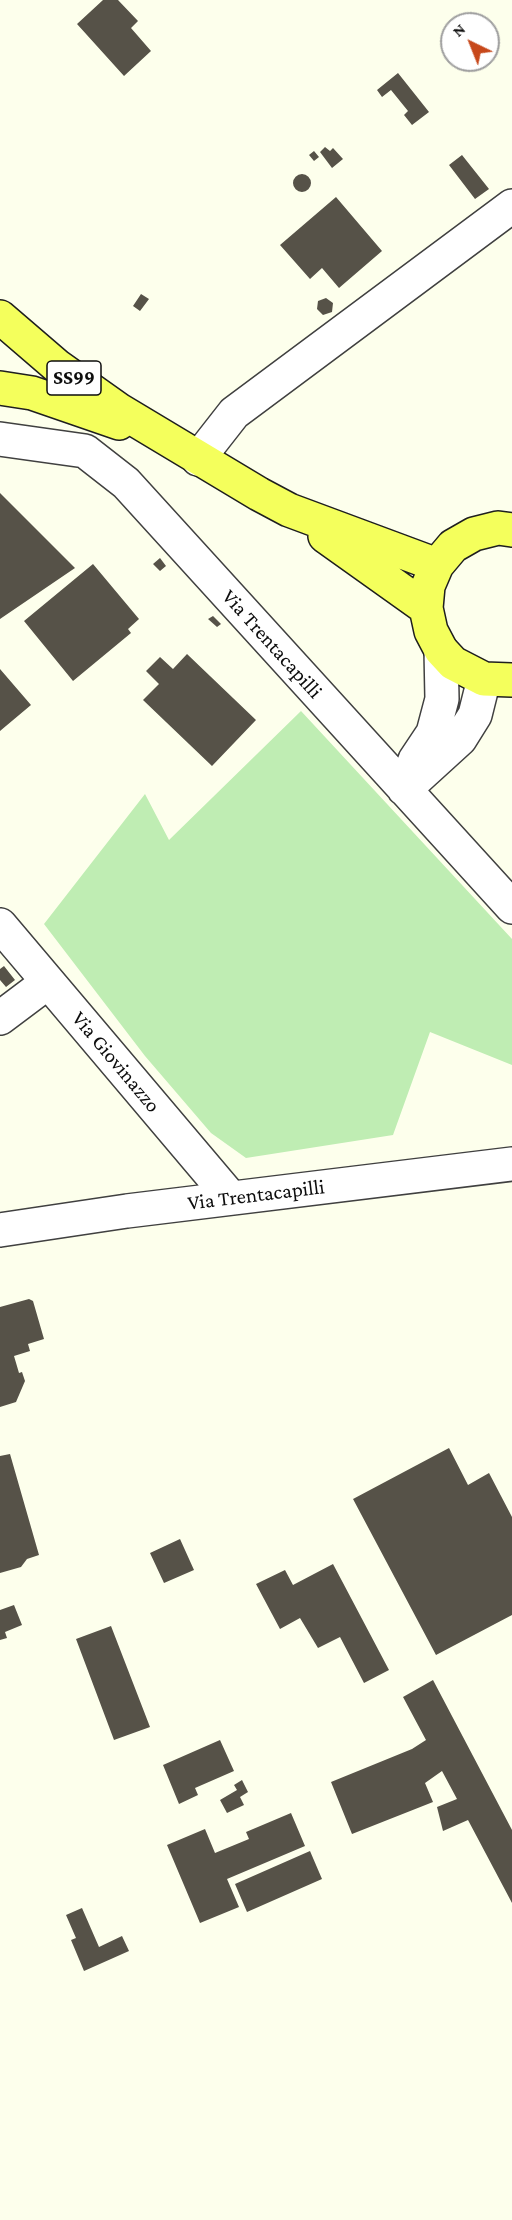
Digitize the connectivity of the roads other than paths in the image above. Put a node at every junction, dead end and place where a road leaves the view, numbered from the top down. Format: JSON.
{"nodes":[{"id":1,"x":512,"y":206,"type":"edge"},
{"id":2,"x":0,"y":317,"type":"edge"},
{"id":3,"x":0,"y":388,"type":"edge"},
{"id":4,"x":154,"y":433,"type":"junction"},
{"id":5,"x":0,"y":439,"type":"edge"},
{"id":6,"x":198,"y":459,"type":"junction"},
{"id":7,"x":289,"y":510,"type":"junction"},
{"id":8,"x":512,"y":530,"type":"edge"},
{"id":9,"x":437,"y":565,"type":"junction"},
{"id":10,"x":426,"y":608,"type":"junction"},
{"id":11,"x":441,"y":650,"type":"junction"},
{"id":12,"x":498,"y":679,"type":"edge"},
{"id":13,"x":404,"y":789,"type":"junction"},
{"id":14,"x":512,"y":907,"type":"edge"},
{"id":15,"x":0,"y":925,"type":"edge"},
{"id":16,"x":48,"y":982,"type":"junction"},
{"id":17,"x":0,"y":1018,"type":"edge"},
{"id":18,"x":512,"y":1164,"type":"edge"},
{"id":19,"x":231,"y":1198,"type":"junction"},
{"id":20,"x":0,"y":1230,"type":"edge"}],
"edges":[{"from":1,"to":6,"type":"street"},
{"from":2,"to":4,"type":"main road","number":"SS99"},
{"from":3,"to":4,"type":"main road"},
{"from":4,"to":6,"type":"main road","number":"SS99"},
{"from":5,"to":13,"type":"street","name":"Via Trentacapilli"},
{"from":6,"to":7,"type":"main road","number":"SS99"},
{"from":7,"to":9,"type":"main road","number":"SS99"},
{"from":7,"to":10,"type":"main road","number":"SS99"},
{"from":8,"to":9,"type":"main road"},
{"from":9,"to":10,"type":"main road"},
{"from":10,"to":11,"type":"main road"},
{"from":11,"to":12,"type":"main road"},
{"from":11,"to":13,"type":"street"},
{"from":12,"to":13,"type":"street"},
{"from":13,"to":14,"type":"street","name":"Via Trentacapilli"},
{"from":15,"to":16,"type":"street","name":"Via Giovinazzo"},
{"from":16,"to":17,"type":"street"},
{"from":16,"to":19,"type":"street","name":"Via Giovinazzo"},
{"from":18,"to":19,"type":"street","name":"Via Trentacapilli"},
{"from":19,"to":20,"type":"street","name":"Via Trentacapilli"}]}
